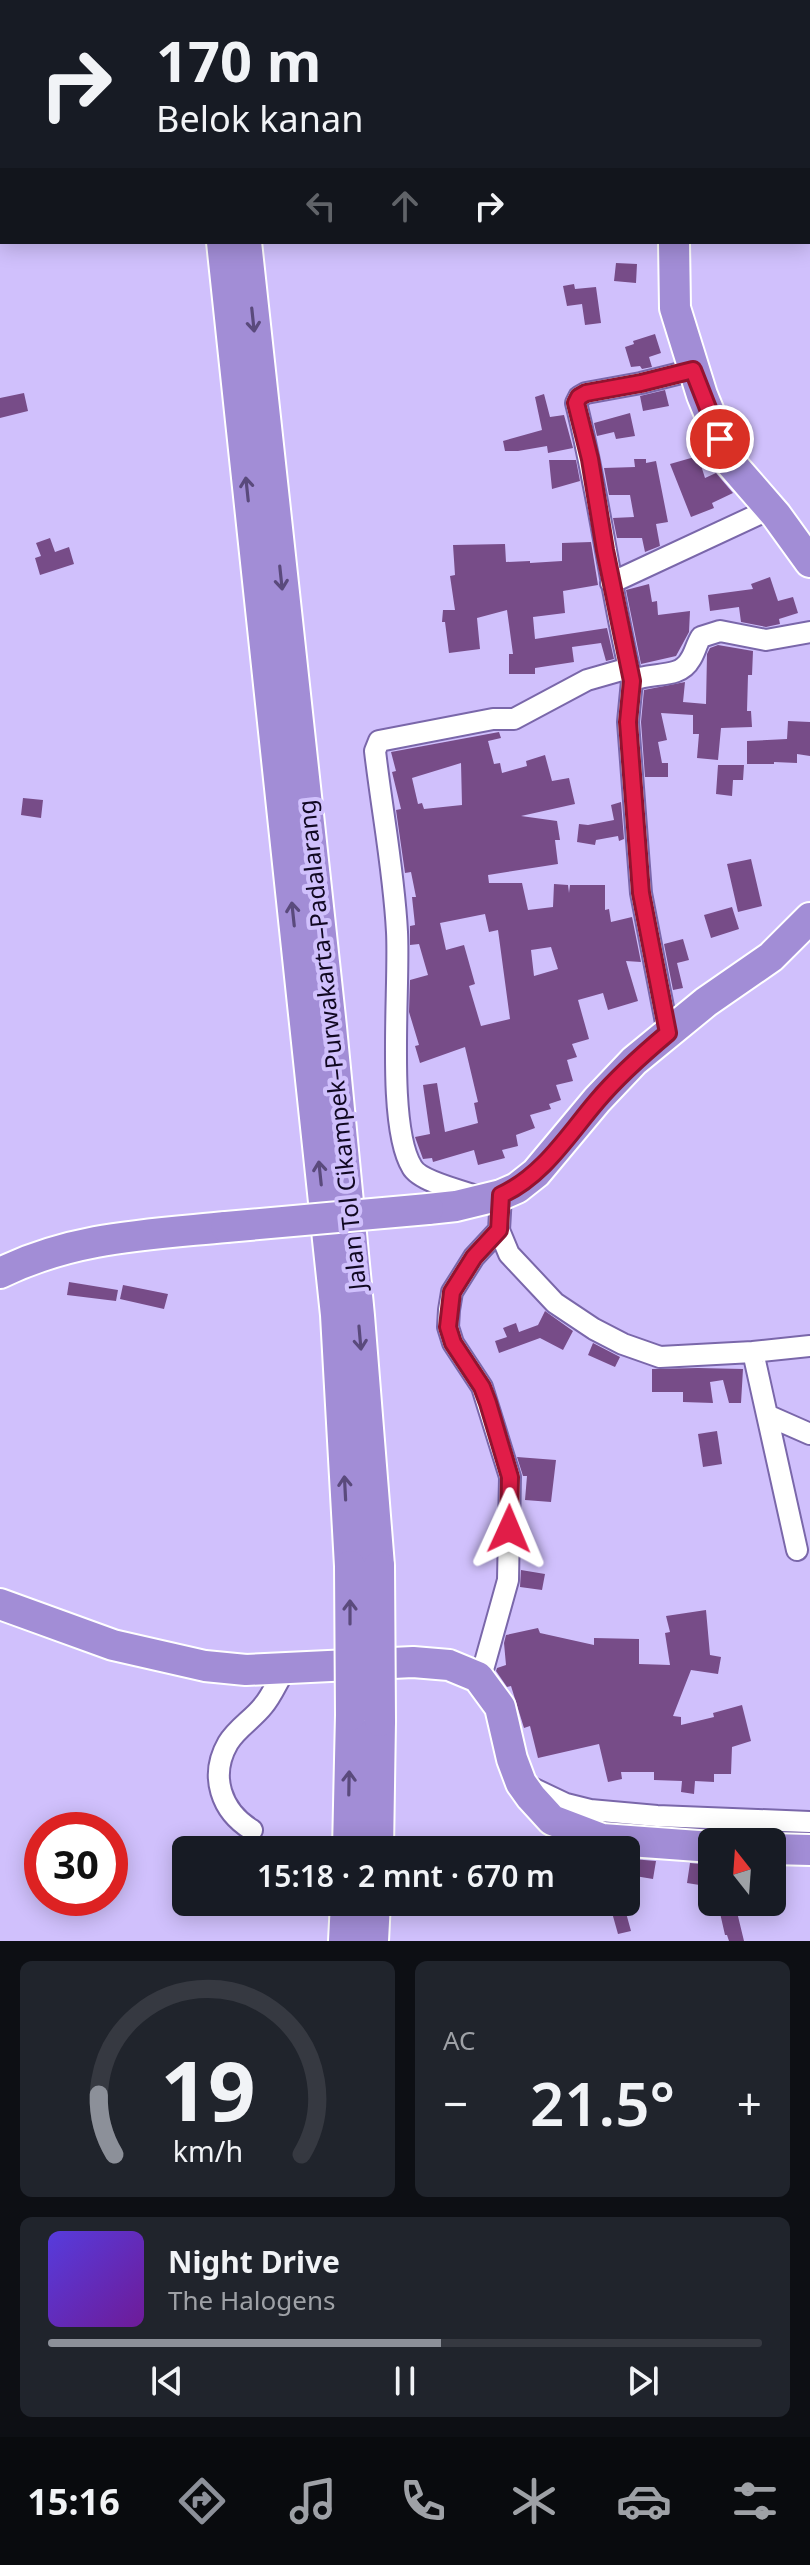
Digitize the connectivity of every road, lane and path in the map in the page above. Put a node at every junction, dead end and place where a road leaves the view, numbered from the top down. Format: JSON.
{"nodes":[{"id":1,"x":222,"y":244,"type":"edge"},
{"id":2,"x":246,"y":244,"type":"edge"},
{"id":3,"x":674,"y":244,"type":"edge"},
{"id":4,"x":693,"y":370,"type":"junction"},
{"id":5,"x":770,"y":509,"type":"junction"},
{"id":6,"x":810,"y":562,"type":"edge"},
{"id":7,"x":611,"y":583,"type":"junction"},
{"id":8,"x":810,"y":632,"type":"edge"},
{"id":9,"x":630,"y":674,"type":"junction"},
{"id":10,"x":810,"y":918,"type":"edge"},
{"id":11,"x":668,"y":1033,"type":"junction"},
{"id":12,"x":494,"y":1198,"type":"junction"},
{"id":13,"x":499,"y":1230,"type":"junction"},
{"id":14,"x":0,"y":1273,"type":"edge"},
{"id":15,"x":810,"y":1346,"type":"edge"},
{"id":16,"x":753,"y":1352,"type":"junction"},
{"id":17,"x":769,"y":1416,"type":"junction"},
{"id":18,"x":810,"y":1434,"type":"edge"},
{"id":19,"x":800,"y":1536,"type":"edge"},
{"id":20,"x":364,"y":1566,"type":"junction"},
{"id":21,"x":0,"y":1604,"type":"edge"},
{"id":22,"x":286,"y":1668,"type":"junction"},
{"id":23,"x":478,"y":1677,"type":"junction"},
{"id":24,"x":521,"y":1783,"type":"junction"},
{"id":25,"x":810,"y":1822,"type":"edge"},
{"id":26,"x":252,"y":1830,"type":"dead end"},
{"id":27,"x":348,"y":1836,"type":"edge"},
{"id":28,"x":378,"y":1836,"type":"edge"},
{"id":29,"x":698,"y":1846,"type":"edge"},
{"id":30,"x":786,"y":1849,"type":"edge"},
{"id":31,"x":810,"y":1850,"type":"edge"},
{"id":32,"x":345,"y":1916,"type":"edge"},
{"id":33,"x":374,"y":1916,"type":"edge"},
{"id":34,"x":344,"y":1941,"type":"edge"},
{"id":35,"x":373,"y":1941,"type":"edge"}],
"edges":[{"from":20,"to":1,"type":"highway","name":"Jalan Tol Cikampek–Purwakarta–Padalarang","one_way":true},
{"from":2,"to":20,"type":"highway","name":"Jalan Tol Cikampek–Purwakarta–Padalarang","one_way":true},
{"from":3,"to":4,"type":"highway"},
{"from":4,"to":5,"type":"highway"},
{"from":4,"to":7,"type":"street"},
{"from":5,"to":6,"type":"highway"},
{"from":5,"to":7,"type":"street"},
{"from":7,"to":9,"type":"street"},
{"from":8,"to":9,"type":"street"},
{"from":9,"to":11,"type":"street"},
{"from":9,"to":12,"type":"street"},
{"from":10,"to":11,"type":"highway"},
{"from":11,"to":12,"type":"highway"},
{"from":12,"to":13,"type":"street"},
{"from":12,"to":14,"type":"highway","bridge":true},
{"from":13,"to":16,"type":"street"},
{"from":13,"to":23,"type":"street"},
{"from":15,"to":16,"type":"street"},
{"from":16,"to":17,"type":"street"},
{"from":17,"to":18,"type":"street"},
{"from":17,"to":19,"type":"street"},
{"from":27,"to":20,"type":"highway","name":"Jalan Tol Cikampek–Purwakarta–Padalarang","one_way":true,"bridge":true},
{"from":20,"to":28,"type":"highway","name":"Jalan Tol Cikampek–Purwakarta–Padalarang","bridge":true},
{"from":21,"to":22,"type":"highway"},
{"from":22,"to":23,"type":"highway"},
{"from":22,"to":26,"type":"street"},
{"from":23,"to":24,"type":"highway"},
{"from":24,"to":25,"type":"street"},
{"from":24,"to":29,"type":"highway"},
{"from":30,"to":31,"type":"highway"},
{"from":32,"to":34,"type":"highway"},
{"from":33,"to":35,"type":"highway"}]}
